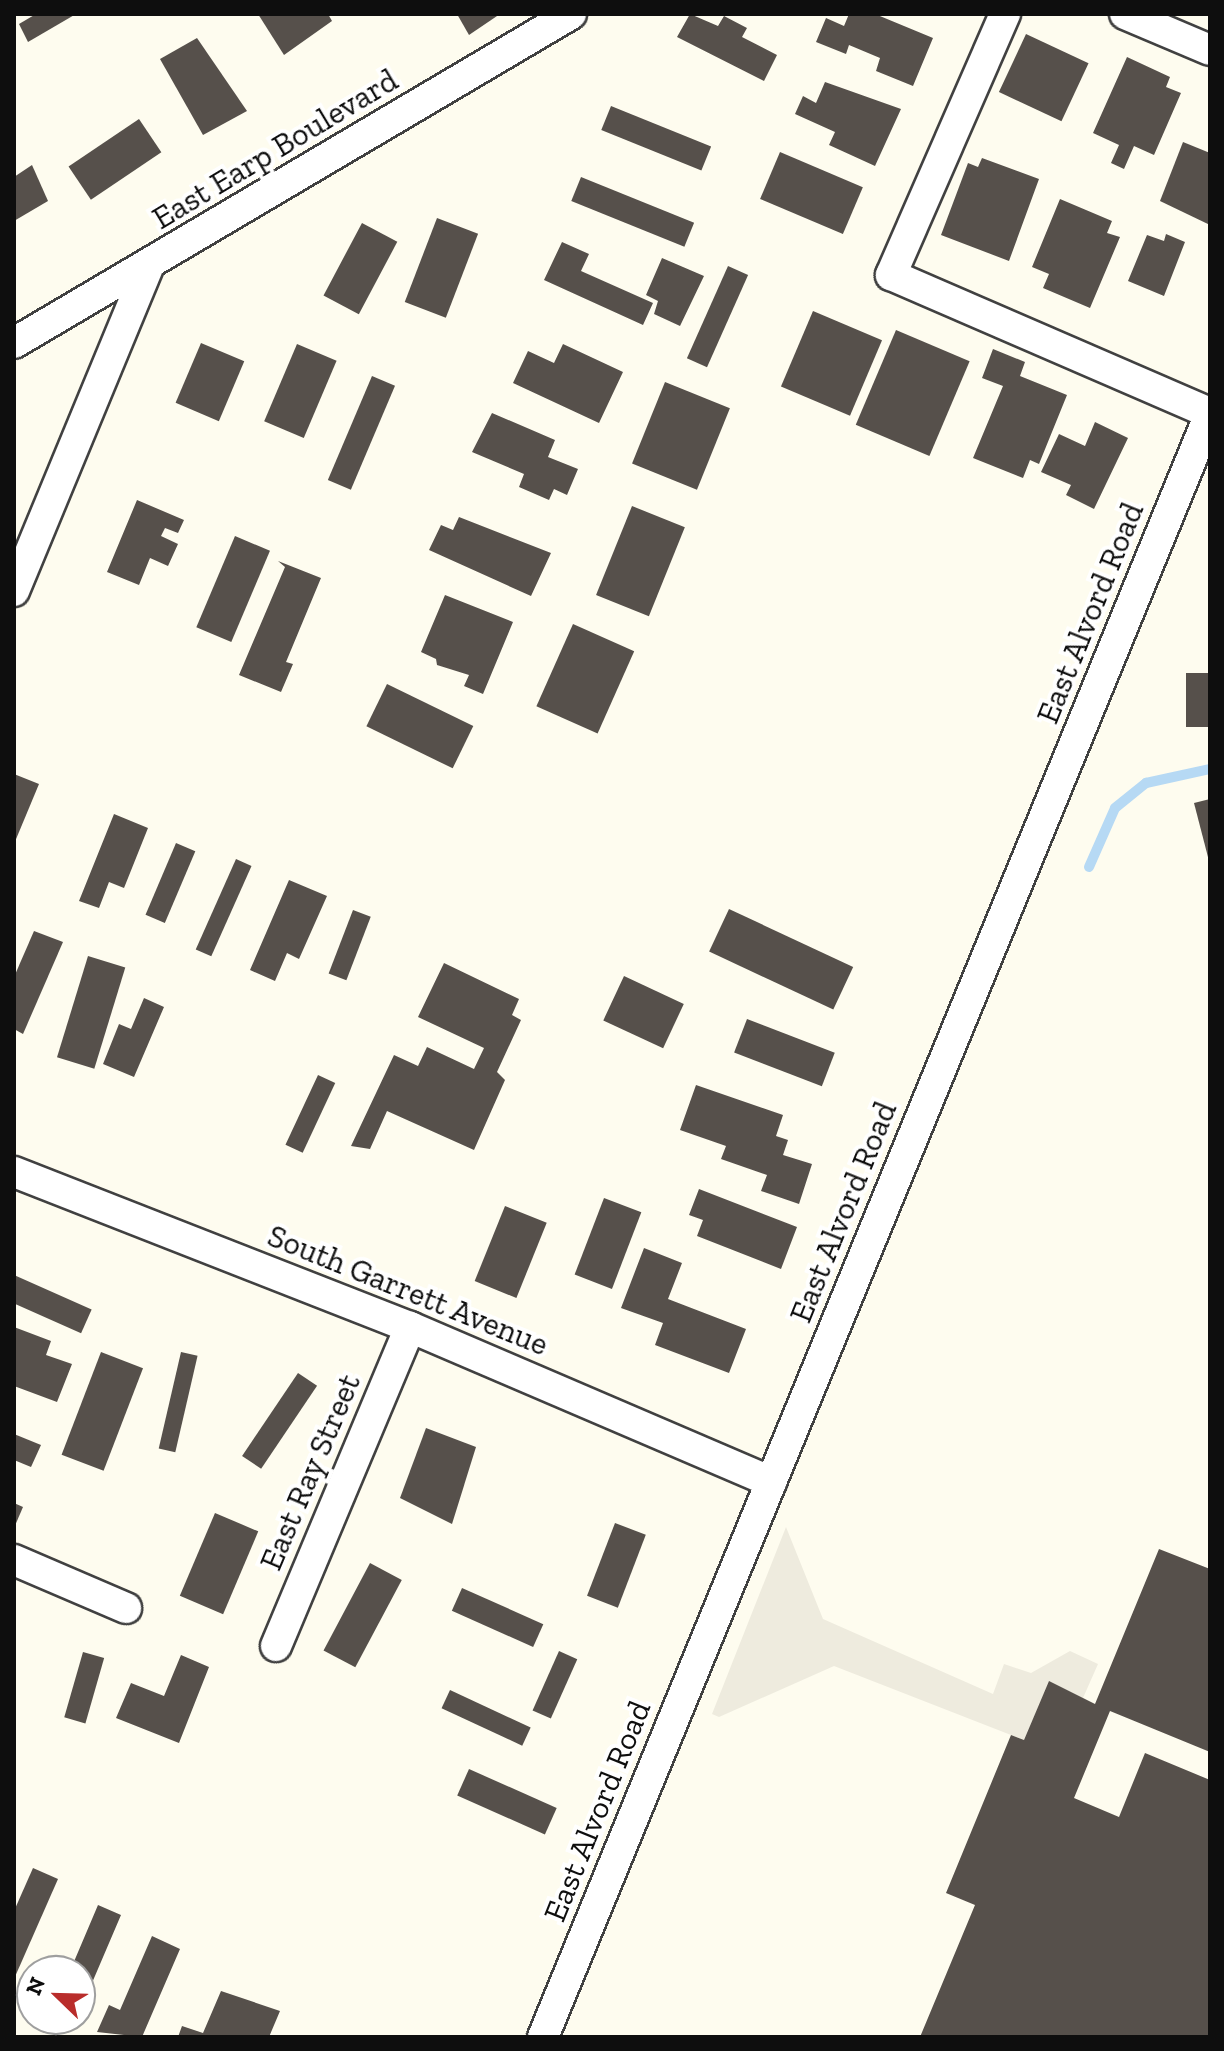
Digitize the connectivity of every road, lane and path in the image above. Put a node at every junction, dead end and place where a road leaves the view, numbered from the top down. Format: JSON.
{"nodes":[{"id":1,"x":571,"y":14,"type":"edge"},
{"id":2,"x":1005,"y":14,"type":"edge"},
{"id":3,"x":1125,"y":14,"type":"edge"},
{"id":4,"x":1210,"y":50,"type":"edge"},
{"id":5,"x":148,"y":268,"type":"junction"},
{"id":6,"x":14,"y":343,"type":"edge"},
{"id":7,"x":1210,"y":414,"type":"edge"},
{"id":8,"x":14,"y":591,"type":"edge"},
{"id":9,"x":14,"y":1172,"type":"edge"},
{"id":10,"x":410,"y":1327,"type":"junction"},
{"id":11,"x":771,"y":1482,"type":"junction"},
{"id":12,"x":14,"y":1560,"type":"edge"},
{"id":13,"x":126,"y":1608,"type":"dead end"},
{"id":14,"x":276,"y":1646,"type":"dead end"},
{"id":15,"x":543,"y":2037,"type":"edge"}],
"edges":[{"from":1,"to":5,"type":"street","name":"East Earp Boulevard"},
{"from":2,"to":7,"type":"street"},
{"from":3,"to":4,"type":"street"},
{"from":5,"to":6,"type":"street","name":"East Earp Boulevard"},
{"from":5,"to":8,"type":"street"},
{"from":7,"to":11,"type":"street","name":"East Alvord Road"},
{"from":9,"to":10,"type":"street","name":"South Garrett Avenue"},
{"from":10,"to":11,"type":"street","name":"South Garrett Avenue"},
{"from":10,"to":14,"type":"street","name":"East Ray Street"},
{"from":11,"to":15,"type":"street","name":"East Alvord Road"},
{"from":12,"to":13,"type":"street"}]}
